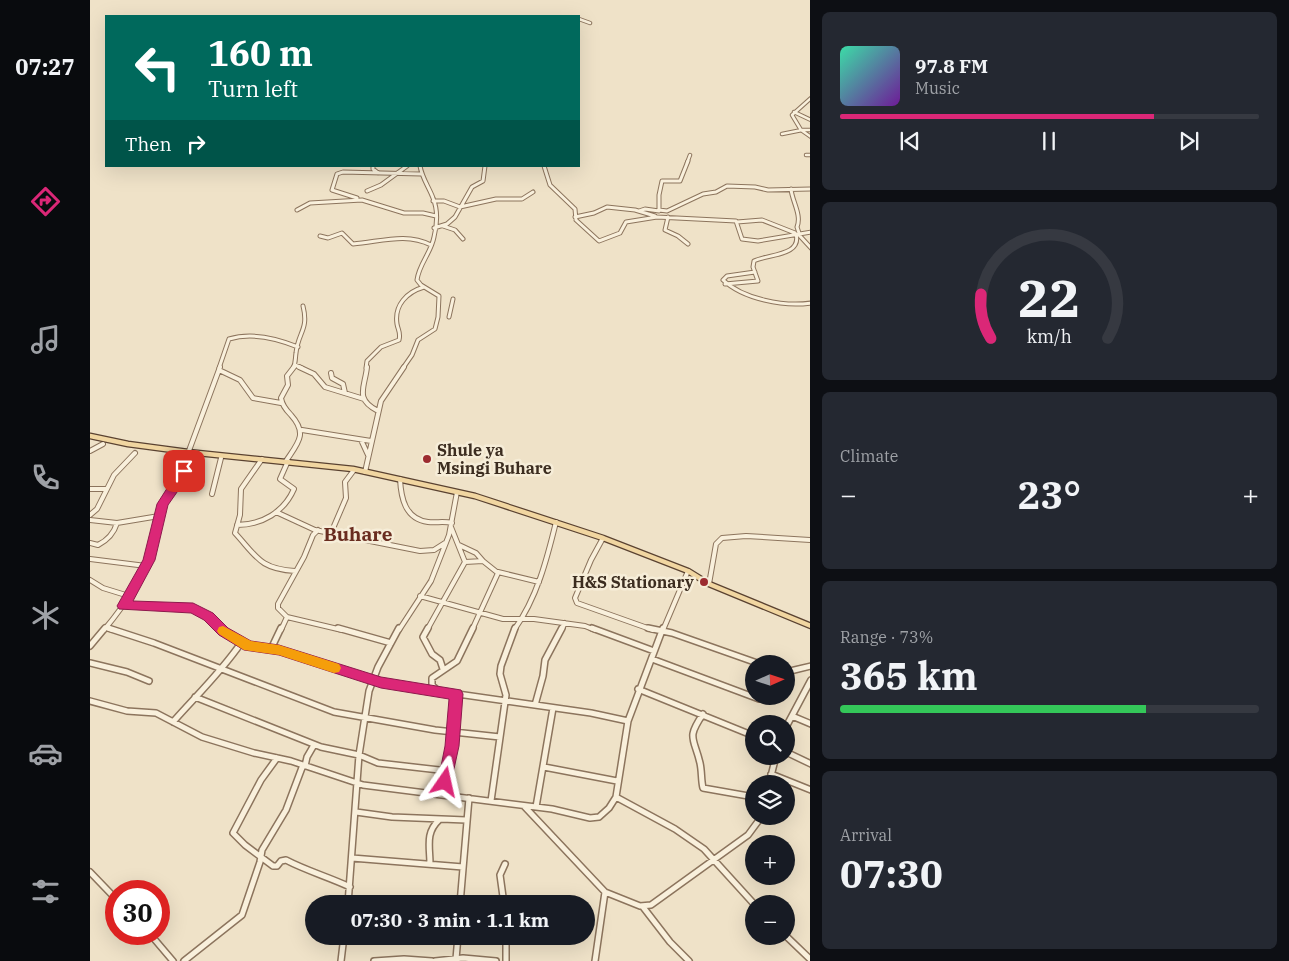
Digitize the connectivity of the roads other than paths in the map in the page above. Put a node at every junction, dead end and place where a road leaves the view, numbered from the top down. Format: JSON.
{"nodes":[{"id":1,"x":580,"y":19,"type":"edge"},
{"id":2,"x":590,"y":23,"type":"dead end"},
{"id":3,"x":810,"y":98,"type":"edge"},
{"id":4,"x":794,"y":112,"type":"junction"},
{"id":5,"x":810,"y":120,"type":"edge"},
{"id":6,"x":802,"y":130,"type":"junction"},
{"id":7,"x":810,"y":130,"type":"edge"},
{"id":8,"x":782,"y":134,"type":"dead end"},
{"id":9,"x":810,"y":137,"type":"edge"},
{"id":10,"x":690,"y":154,"type":"dead end"},
{"id":11,"x":373,"y":167,"type":"edge"},
{"id":12,"x":406,"y":167,"type":"edge"},
{"id":13,"x":420,"y":167,"type":"edge"},
{"id":14,"x":484,"y":167,"type":"edge"},
{"id":15,"x":544,"y":167,"type":"edge"},
{"id":16,"x":378,"y":174,"type":"junction"},
{"id":17,"x":398,"y":174,"type":"junction"},
{"id":18,"x":421,"y":174,"type":"junction"},
{"id":19,"x":792,"y":189,"type":"junction"},
{"id":20,"x":810,"y":189,"type":"edge"},
{"id":21,"x":367,"y":191,"type":"dead end"},
{"id":22,"x":533,"y":192,"type":"dead end"},
{"id":23,"x":362,"y":200,"type":"junction"},
{"id":24,"x":433,"y":201,"type":"junction"},
{"id":25,"x":460,"y":207,"type":"junction"},
{"id":26,"x":297,"y":210,"type":"dead end"},
{"id":27,"x":659,"y":210,"type":"junction"},
{"id":28,"x":639,"y":211,"type":"junction"},
{"id":29,"x":436,"y":217,"type":"junction"},
{"id":30,"x":575,"y":217,"type":"junction"},
{"id":31,"x":657,"y":217,"type":"junction"},
{"id":32,"x":668,"y":217,"type":"junction"},
{"id":33,"x":442,"y":221,"type":"dead end"},
{"id":34,"x":737,"y":222,"type":"junction"},
{"id":35,"x":443,"y":226,"type":"junction"},
{"id":36,"x":434,"y":228,"type":"junction"},
{"id":37,"x":810,"y":232,"type":"edge"},
{"id":38,"x":798,"y":234,"type":"junction"},
{"id":39,"x":320,"y":236,"type":"dead end"},
{"id":40,"x":463,"y":239,"type":"dead end"},
{"id":41,"x":688,"y":244,"type":"dead end"},
{"id":42,"x":431,"y":245,"type":"junction"},
{"id":43,"x":810,"y":248,"type":"edge"},
{"id":44,"x":755,"y":272,"type":"junction"},
{"id":45,"x":419,"y":283,"type":"junction"},
{"id":46,"x":725,"y":284,"type":"junction"},
{"id":47,"x":424,"y":287,"type":"junction"},
{"id":48,"x":414,"y":290,"type":"junction"},
{"id":49,"x":453,"y":299,"type":"dead end"},
{"id":50,"x":810,"y":302,"type":"edge"},
{"id":51,"x":303,"y":306,"type":"dead end"},
{"id":52,"x":449,"y":317,"type":"dead end"},
{"id":53,"x":298,"y":347,"type":"junction"},
{"id":54,"x":295,"y":365,"type":"junction"},
{"id":55,"x":219,"y":370,"type":"junction"},
{"id":56,"x":332,"y":373,"type":"dead end"},
{"id":57,"x":345,"y":394,"type":"junction"},
{"id":58,"x":364,"y":399,"type":"junction"},
{"id":59,"x":281,"y":403,"type":"junction"},
{"id":60,"x":378,"y":411,"type":"junction"},
{"id":61,"x":302,"y":430,"type":"junction"},
{"id":62,"x":90,"y":436,"type":"edge"},
{"id":63,"x":372,"y":441,"type":"junction"},
{"id":64,"x":362,"y":442,"type":"dead end"},
{"id":65,"x":104,"y":444,"type":"dead end"},
{"id":66,"x":90,"y":451,"type":"edge"},
{"id":67,"x":188,"y":452,"type":"junction"},
{"id":68,"x":135,"y":453,"type":"dead end"},
{"id":69,"x":369,"y":456,"type":"junction"},
{"id":70,"x":221,"y":458,"type":"dead end"},
{"id":71,"x":262,"y":458,"type":"junction"},
{"id":72,"x":287,"y":461,"type":"junction"},
{"id":73,"x":354,"y":470,"type":"junction"},
{"id":74,"x":365,"y":472,"type":"junction"},
{"id":75,"x":400,"y":479,"type":"junction"},
{"id":76,"x":90,"y":488,"type":"edge"},
{"id":77,"x":106,"y":489,"type":"junction"},
{"id":78,"x":457,"y":492,"type":"junction"},
{"id":79,"x":212,"y":494,"type":"dead end"},
{"id":80,"x":276,"y":512,"type":"junction"},
{"id":81,"x":90,"y":515,"type":"edge"},
{"id":82,"x":159,"y":516,"type":"junction"},
{"id":83,"x":90,"y":520,"type":"edge"},
{"id":84,"x":556,"y":522,"type":"junction"},
{"id":85,"x":117,"y":524,"type":"junction"},
{"id":86,"x":237,"y":525,"type":"junction"},
{"id":87,"x":451,"y":525,"type":"junction"},
{"id":88,"x":318,"y":530,"type":"junction"},
{"id":89,"x":331,"y":533,"type":"junction"},
{"id":90,"x":603,"y":538,"type":"junction"},
{"id":91,"x":810,"y":540,"type":"edge"},
{"id":92,"x":446,"y":542,"type":"junction"},
{"id":93,"x":90,"y":543,"type":"edge"},
{"id":94,"x":459,"y":545,"type":"junction"},
{"id":95,"x":90,"y":560,"type":"edge"},
{"id":96,"x":483,"y":561,"type":"junction"},
{"id":97,"x":465,"y":562,"type":"junction"},
{"id":98,"x":146,"y":566,"type":"junction"},
{"id":99,"x":295,"y":571,"type":"junction"},
{"id":100,"x":688,"y":571,"type":"junction"},
{"id":101,"x":498,"y":572,"type":"junction"},
{"id":102,"x":90,"y":580,"type":"edge"},
{"id":103,"x":539,"y":582,"type":"junction"},
{"id":104,"x":709,"y":584,"type":"junction"},
{"id":105,"x":129,"y":596,"type":"junction"},
{"id":106,"x":420,"y":596,"type":"junction"},
{"id":107,"x":442,"y":602,"type":"junction"},
{"id":108,"x":123,"y":606,"type":"junction"},
{"id":109,"x":482,"y":612,"type":"junction"},
{"id":110,"x":287,"y":617,"type":"junction"},
{"id":111,"x":522,"y":619,"type":"junction"},
{"id":112,"x":565,"y":623,"type":"junction"},
{"id":113,"x":810,"y":626,"type":"edge"},
{"id":114,"x":106,"y":628,"type":"junction"},
{"id":115,"x":662,"y":631,"type":"junction"},
{"id":116,"x":241,"y":643,"type":"junction"},
{"id":117,"x":391,"y":643,"type":"junction"},
{"id":118,"x":90,"y":646,"type":"edge"},
{"id":119,"x":271,"y":649,"type":"junction"},
{"id":120,"x":654,"y":651,"type":"junction"},
{"id":121,"x":652,"y":659,"type":"junction"},
{"id":122,"x":745,"y":659,"type":"edge"},
{"id":123,"x":90,"y":663,"type":"edge"},
{"id":124,"x":810,"y":666,"type":"edge"},
{"id":125,"x":443,"y":669,"type":"junction"},
{"id":126,"x":219,"y":670,"type":"junction"},
{"id":127,"x":795,"y":670,"type":"edge"},
{"id":128,"x":373,"y":680,"type":"junction"},
{"id":129,"x":810,"y":680,"type":"edge"},
{"id":130,"x":149,"y":682,"type":"dead end"},
{"id":131,"x":809,"y":687,"type":"edge"},
{"id":132,"x":638,"y":689,"type":"junction"},
{"id":133,"x":440,"y":692,"type":"junction"},
{"id":134,"x":456,"y":694,"type":"junction"},
{"id":135,"x":745,"y":694,"type":"edge"},
{"id":136,"x":195,"y":697,"type":"junction"},
{"id":137,"x":90,"y":700,"type":"edge"},
{"id":138,"x":504,"y":702,"type":"junction"},
{"id":139,"x":535,"y":705,"type":"junction"},
{"id":140,"x":553,"y":708,"type":"junction"},
{"id":141,"x":703,"y":714,"type":"junction"},
{"id":142,"x":793,"y":715,"type":"edge"},
{"id":143,"x":795,"y":717,"type":"edge"},
{"id":144,"x":364,"y":718,"type":"junction"},
{"id":145,"x":628,"y":721,"type":"junction"},
{"id":146,"x":173,"y":722,"type":"junction"},
{"id":147,"x":810,"y":724,"type":"edge"},
{"id":148,"x":453,"y":731,"type":"junction"},
{"id":149,"x":745,"y":732,"type":"edge"},
{"id":150,"x":500,"y":737,"type":"junction"},
{"id":151,"x":314,"y":745,"type":"junction"},
{"id":152,"x":359,"y":755,"type":"junction"},
{"id":153,"x":795,"y":756,"type":"edge"},
{"id":154,"x":277,"y":758,"type":"junction"},
{"id":155,"x":810,"y":764,"type":"edge"},
{"id":156,"x":774,"y":765,"type":"edge"},
{"id":157,"x":304,"y":766,"type":"junction"},
{"id":158,"x":544,"y":767,"type":"junction"},
{"id":159,"x":448,"y":771,"type":"junction"},
{"id":160,"x":771,"y":774,"type":"joint"},
{"id":161,"x":617,"y":781,"type":"junction"},
{"id":162,"x":358,"y":782,"type":"junction"},
{"id":163,"x":810,"y":790,"type":"edge"},
{"id":164,"x":451,"y":795,"type":"junction"},
{"id":165,"x":745,"y":796,"type":"edge"},
{"id":166,"x":616,"y":797,"type":"junction"},
{"id":167,"x":469,"y":798,"type":"junction"},
{"id":168,"x":491,"y":800,"type":"junction"},
{"id":169,"x":523,"y":806,"type":"junction"},
{"id":170,"x":536,"y":807,"type":"junction"},
{"id":171,"x":356,"y":812,"type":"junction"},
{"id":172,"x":439,"y":820,"type":"junction"},
{"id":173,"x":466,"y":820,"type":"junction"},
{"id":174,"x":757,"y":825,"type":"edge"},
{"id":175,"x":260,"y":857,"type":"junction"},
{"id":176,"x":352,"y":858,"type":"junction"},
{"id":177,"x":713,"y":858,"type":"junction"},
{"id":178,"x":430,"y":864,"type":"junction"},
{"id":179,"x":505,"y":864,"type":"dead end"},
{"id":180,"x":462,"y":867,"type":"junction"},
{"id":181,"x":90,"y":872,"type":"edge"},
{"id":182,"x":350,"y":887,"type":"junction"},
{"id":183,"x":105,"y":888,"type":"edge"},
{"id":184,"x":605,"y":892,"type":"junction"},
{"id":185,"x":349,"y":895,"type":"edge"},
{"id":186,"x":460,"y":895,"type":"edge"},
{"id":187,"x":503,"y":895,"type":"edge"},
{"id":188,"x":746,"y":895,"type":"edge"},
{"id":189,"x":642,"y":906,"type":"junction"},
{"id":190,"x":159,"y":945,"type":"edge"},
{"id":191,"x":343,"y":945,"type":"edge"},
{"id":192,"x":457,"y":945,"type":"edge"},
{"id":193,"x":506,"y":945,"type":"edge"},
{"id":194,"x":795,"y":945,"type":"edge"},
{"id":195,"x":456,"y":960,"type":"edge"},
{"id":196,"x":810,"y":960,"type":"edge"},
{"id":197,"x":173,"y":961,"type":"edge"},
{"id":198,"x":184,"y":961,"type":"edge"},
{"id":199,"x":341,"y":961,"type":"edge"},
{"id":200,"x":374,"y":961,"type":"edge"},
{"id":201,"x":433,"y":961,"type":"edge"},
{"id":202,"x":496,"y":961,"type":"edge"},
{"id":203,"x":506,"y":961,"type":"edge"},
{"id":204,"x":595,"y":961,"type":"edge"},
{"id":205,"x":689,"y":961,"type":"edge"}],
"edges":[{"from":1,"to":2,"type":"street"},
{"from":3,"to":4,"type":"street"},
{"from":4,"to":5,"type":"street"},
{"from":4,"to":6,"type":"street"},
{"from":6,"to":7,"type":"street"},
{"from":6,"to":8,"type":"street"},
{"from":6,"to":9,"type":"street"},
{"from":10,"to":27,"type":"street"},
{"from":11,"to":16,"type":"street"},
{"from":12,"to":17,"type":"street"},
{"from":13,"to":18,"type":"street"},
{"from":14,"to":25,"type":"street"},
{"from":15,"to":30,"type":"street"},
{"from":16,"to":17,"type":"street"},
{"from":16,"to":23,"type":"street"},
{"from":17,"to":18,"type":"street"},
{"from":17,"to":21,"type":"street"},
{"from":18,"to":24,"type":"street"},
{"from":19,"to":20,"type":"street"},
{"from":19,"to":27,"type":"street"},
{"from":19,"to":38,"type":"street"},
{"from":22,"to":25,"type":"street"},
{"from":23,"to":26,"type":"street"},
{"from":23,"to":29,"type":"street"},
{"from":24,"to":25,"type":"street"},
{"from":24,"to":29,"type":"street"},
{"from":25,"to":35,"type":"street"},
{"from":27,"to":28,"type":"street"},
{"from":28,"to":30,"type":"street"},
{"from":28,"to":31,"type":"street"},
{"from":29,"to":33,"type":"street"},
{"from":29,"to":36,"type":"street"},
{"from":30,"to":31,"type":"street"},
{"from":31,"to":32,"type":"street"},
{"from":32,"to":34,"type":"street"},
{"from":32,"to":41,"type":"street"},
{"from":34,"to":38,"type":"street"},
{"from":34,"to":38,"type":"street"},
{"from":35,"to":36,"type":"street"},
{"from":35,"to":40,"type":"street"},
{"from":36,"to":42,"type":"street"},
{"from":37,"to":38,"type":"street"},
{"from":38,"to":43,"type":"street"},
{"from":38,"to":44,"type":"street"},
{"from":39,"to":42,"type":"street"},
{"from":42,"to":45,"type":"street"},
{"from":44,"to":46,"type":"street"},
{"from":44,"to":46,"type":"street"},
{"from":45,"to":47,"type":"street"},
{"from":45,"to":48,"type":"street"},
{"from":46,"to":50,"type":"street"},
{"from":47,"to":48,"type":"street"},
{"from":47,"to":60,"type":"street"},
{"from":48,"to":58,"type":"street"},
{"from":49,"to":52,"type":"street"},
{"from":51,"to":53,"type":"street"},
{"from":53,"to":54,"type":"street"},
{"from":53,"to":55,"type":"street"},
{"from":54,"to":57,"type":"street"},
{"from":54,"to":59,"type":"street"},
{"from":55,"to":59,"type":"street"},
{"from":55,"to":67,"type":"street"},
{"from":56,"to":57,"type":"street"},
{"from":57,"to":58,"type":"street"},
{"from":58,"to":60,"type":"street"},
{"from":59,"to":61,"type":"street"},
{"from":60,"to":63,"type":"street"},
{"from":61,"to":63,"type":"street"},
{"from":61,"to":72,"type":"street"},
{"from":62,"to":67,"type":"main road"},
{"from":63,"to":69,"type":"street"},
{"from":64,"to":69,"type":"street"},
{"from":65,"to":66,"type":"street"},
{"from":67,"to":71,"type":"main road"},
{"from":67,"to":82,"type":"street"},
{"from":68,"to":77,"type":"street"},
{"from":69,"to":74,"type":"street"},
{"from":70,"to":79,"type":"street"},
{"from":71,"to":72,"type":"main road"},
{"from":71,"to":86,"type":"street"},
{"from":72,"to":73,"type":"main road"},
{"from":72,"to":80,"type":"street"},
{"from":73,"to":74,"type":"main road"},
{"from":73,"to":89,"type":"street"},
{"from":74,"to":75,"type":"main road"},
{"from":75,"to":78,"type":"main road"},
{"from":75,"to":87,"type":"street"},
{"from":76,"to":77,"type":"street"},
{"from":77,"to":81,"type":"street"},
{"from":78,"to":84,"type":"main road"},
{"from":78,"to":87,"type":"street"},
{"from":80,"to":86,"type":"street"},
{"from":80,"to":88,"type":"street"},
{"from":82,"to":85,"type":"street"},
{"from":82,"to":98,"type":"street"},
{"from":83,"to":85,"type":"street"},
{"from":84,"to":90,"type":"main road"},
{"from":84,"to":103,"type":"street"},
{"from":85,"to":93,"type":"street"},
{"from":86,"to":99,"type":"street"},
{"from":87,"to":92,"type":"street"},
{"from":87,"to":94,"type":"street"},
{"from":88,"to":89,"type":"street"},
{"from":88,"to":99,"type":"street"},
{"from":89,"to":92,"type":"street"},
{"from":90,"to":100,"type":"main road"},
{"from":90,"to":115,"type":"street"},
{"from":91,"to":104,"type":"street"},
{"from":92,"to":106,"type":"street"},
{"from":94,"to":96,"type":"street"},
{"from":94,"to":97,"type":"street"},
{"from":95,"to":98,"type":"street"},
{"from":96,"to":97,"type":"street"},
{"from":96,"to":101,"type":"street"},
{"from":97,"to":107,"type":"street"},
{"from":98,"to":105,"type":"street"},
{"from":99,"to":110,"type":"street"},
{"from":100,"to":104,"type":"main road"},
{"from":100,"to":115,"type":"street"},
{"from":101,"to":103,"type":"street"},
{"from":101,"to":109,"type":"street"},
{"from":102,"to":105,"type":"street"},
{"from":103,"to":111,"type":"street"},
{"from":104,"to":113,"type":"main road"},
{"from":105,"to":108,"type":"street"},
{"from":106,"to":107,"type":"street"},
{"from":106,"to":117,"type":"street"},
{"from":107,"to":109,"type":"street"},
{"from":107,"to":125,"type":"street"},
{"from":108,"to":114,"type":"street"},
{"from":108,"to":116,"type":"street"},
{"from":109,"to":111,"type":"street"},
{"from":109,"to":125,"type":"street"},
{"from":110,"to":117,"type":"street"},
{"from":110,"to":119,"type":"street"},
{"from":111,"to":112,"type":"street"},
{"from":111,"to":138,"type":"street"},
{"from":112,"to":120,"type":"street"},
{"from":112,"to":139,"type":"street"},
{"from":114,"to":118,"type":"street"},
{"from":114,"to":126,"type":"street"},
{"from":115,"to":120,"type":"street"},
{"from":115,"to":122,"type":"street"},
{"from":116,"to":119,"type":"street"},
{"from":116,"to":126,"type":"street"},
{"from":117,"to":128,"type":"street"},
{"from":119,"to":128,"type":"street"},
{"from":120,"to":121,"type":"street"},
{"from":121,"to":132,"type":"street"},
{"from":121,"to":135,"type":"street"},
{"from":123,"to":130,"type":"street"},
{"from":124,"to":127,"type":"street"},
{"from":125,"to":133,"type":"street"},
{"from":126,"to":136,"type":"street"},
{"from":126,"to":144,"type":"street"},
{"from":128,"to":133,"type":"street"},
{"from":128,"to":144,"type":"street"},
{"from":129,"to":131,"type":"street"},
{"from":131,"to":142,"type":"street"},
{"from":132,"to":141,"type":"street"},
{"from":132,"to":145,"type":"street"},
{"from":133,"to":134,"type":"street"},
{"from":134,"to":138,"type":"street"},
{"from":134,"to":148,"type":"street"},
{"from":136,"to":146,"type":"street"},
{"from":136,"to":151,"type":"street"},
{"from":137,"to":146,"type":"street"},
{"from":138,"to":139,"type":"street"},
{"from":138,"to":150,"type":"street"},
{"from":139,"to":140,"type":"street"},
{"from":140,"to":145,"type":"street"},
{"from":140,"to":158,"type":"street"},
{"from":141,"to":149,"type":"street"},
{"from":141,"to":165,"type":"street"},
{"from":143,"to":147,"type":"street"},
{"from":144,"to":148,"type":"street"},
{"from":144,"to":152,"type":"street"},
{"from":145,"to":161,"type":"street"},
{"from":146,"to":154,"type":"street"},
{"from":148,"to":150,"type":"street"},
{"from":148,"to":159,"type":"street"},
{"from":150,"to":168,"type":"street"},
{"from":151,"to":152,"type":"street"},
{"from":151,"to":157,"type":"street"},
{"from":152,"to":159,"type":"street"},
{"from":152,"to":162,"type":"street"},
{"from":153,"to":155,"type":"street"},
{"from":154,"to":157,"type":"street"},
{"from":154,"to":175,"type":"street"},
{"from":156,"to":160,"type":"street"},
{"from":157,"to":162,"type":"street"},
{"from":157,"to":175,"type":"street"},
{"from":158,"to":161,"type":"street"},
{"from":158,"to":170,"type":"street"},
{"from":159,"to":164,"type":"street"},
{"from":160,"to":163,"type":"street"},
{"from":161,"to":166,"type":"street"},
{"from":162,"to":164,"type":"street"},
{"from":162,"to":171,"type":"street"},
{"from":164,"to":167,"type":"street"},
{"from":166,"to":170,"type":"street"},
{"from":166,"to":177,"type":"street"},
{"from":167,"to":168,"type":"street"},
{"from":167,"to":173,"type":"street"},
{"from":168,"to":169,"type":"street"},
{"from":169,"to":170,"type":"street"},
{"from":169,"to":184,"type":"street"},
{"from":171,"to":172,"type":"street"},
{"from":171,"to":176,"type":"street"},
{"from":172,"to":173,"type":"street"},
{"from":172,"to":178,"type":"street"},
{"from":173,"to":180,"type":"street"},
{"from":174,"to":177,"type":"street"},
{"from":175,"to":182,"type":"street"},
{"from":175,"to":198,"type":"street"},
{"from":176,"to":178,"type":"street"},
{"from":176,"to":182,"type":"street"},
{"from":177,"to":188,"type":"street"},
{"from":177,"to":189,"type":"street"},
{"from":178,"to":180,"type":"street"},
{"from":179,"to":187,"type":"street"},
{"from":180,"to":186,"type":"street"},
{"from":181,"to":183,"type":"street"},
{"from":182,"to":185,"type":"street"},
{"from":184,"to":189,"type":"street"},
{"from":184,"to":204,"type":"street"},
{"from":189,"to":205,"type":"street"},
{"from":190,"to":197,"type":"street"},
{"from":191,"to":199,"type":"street"},
{"from":192,"to":195,"type":"street"},
{"from":193,"to":203,"type":"street"},
{"from":194,"to":196,"type":"street"},
{"from":195,"to":201,"type":"street"},
{"from":195,"to":202,"type":"street"},
{"from":200,"to":201,"type":"street"}]}
